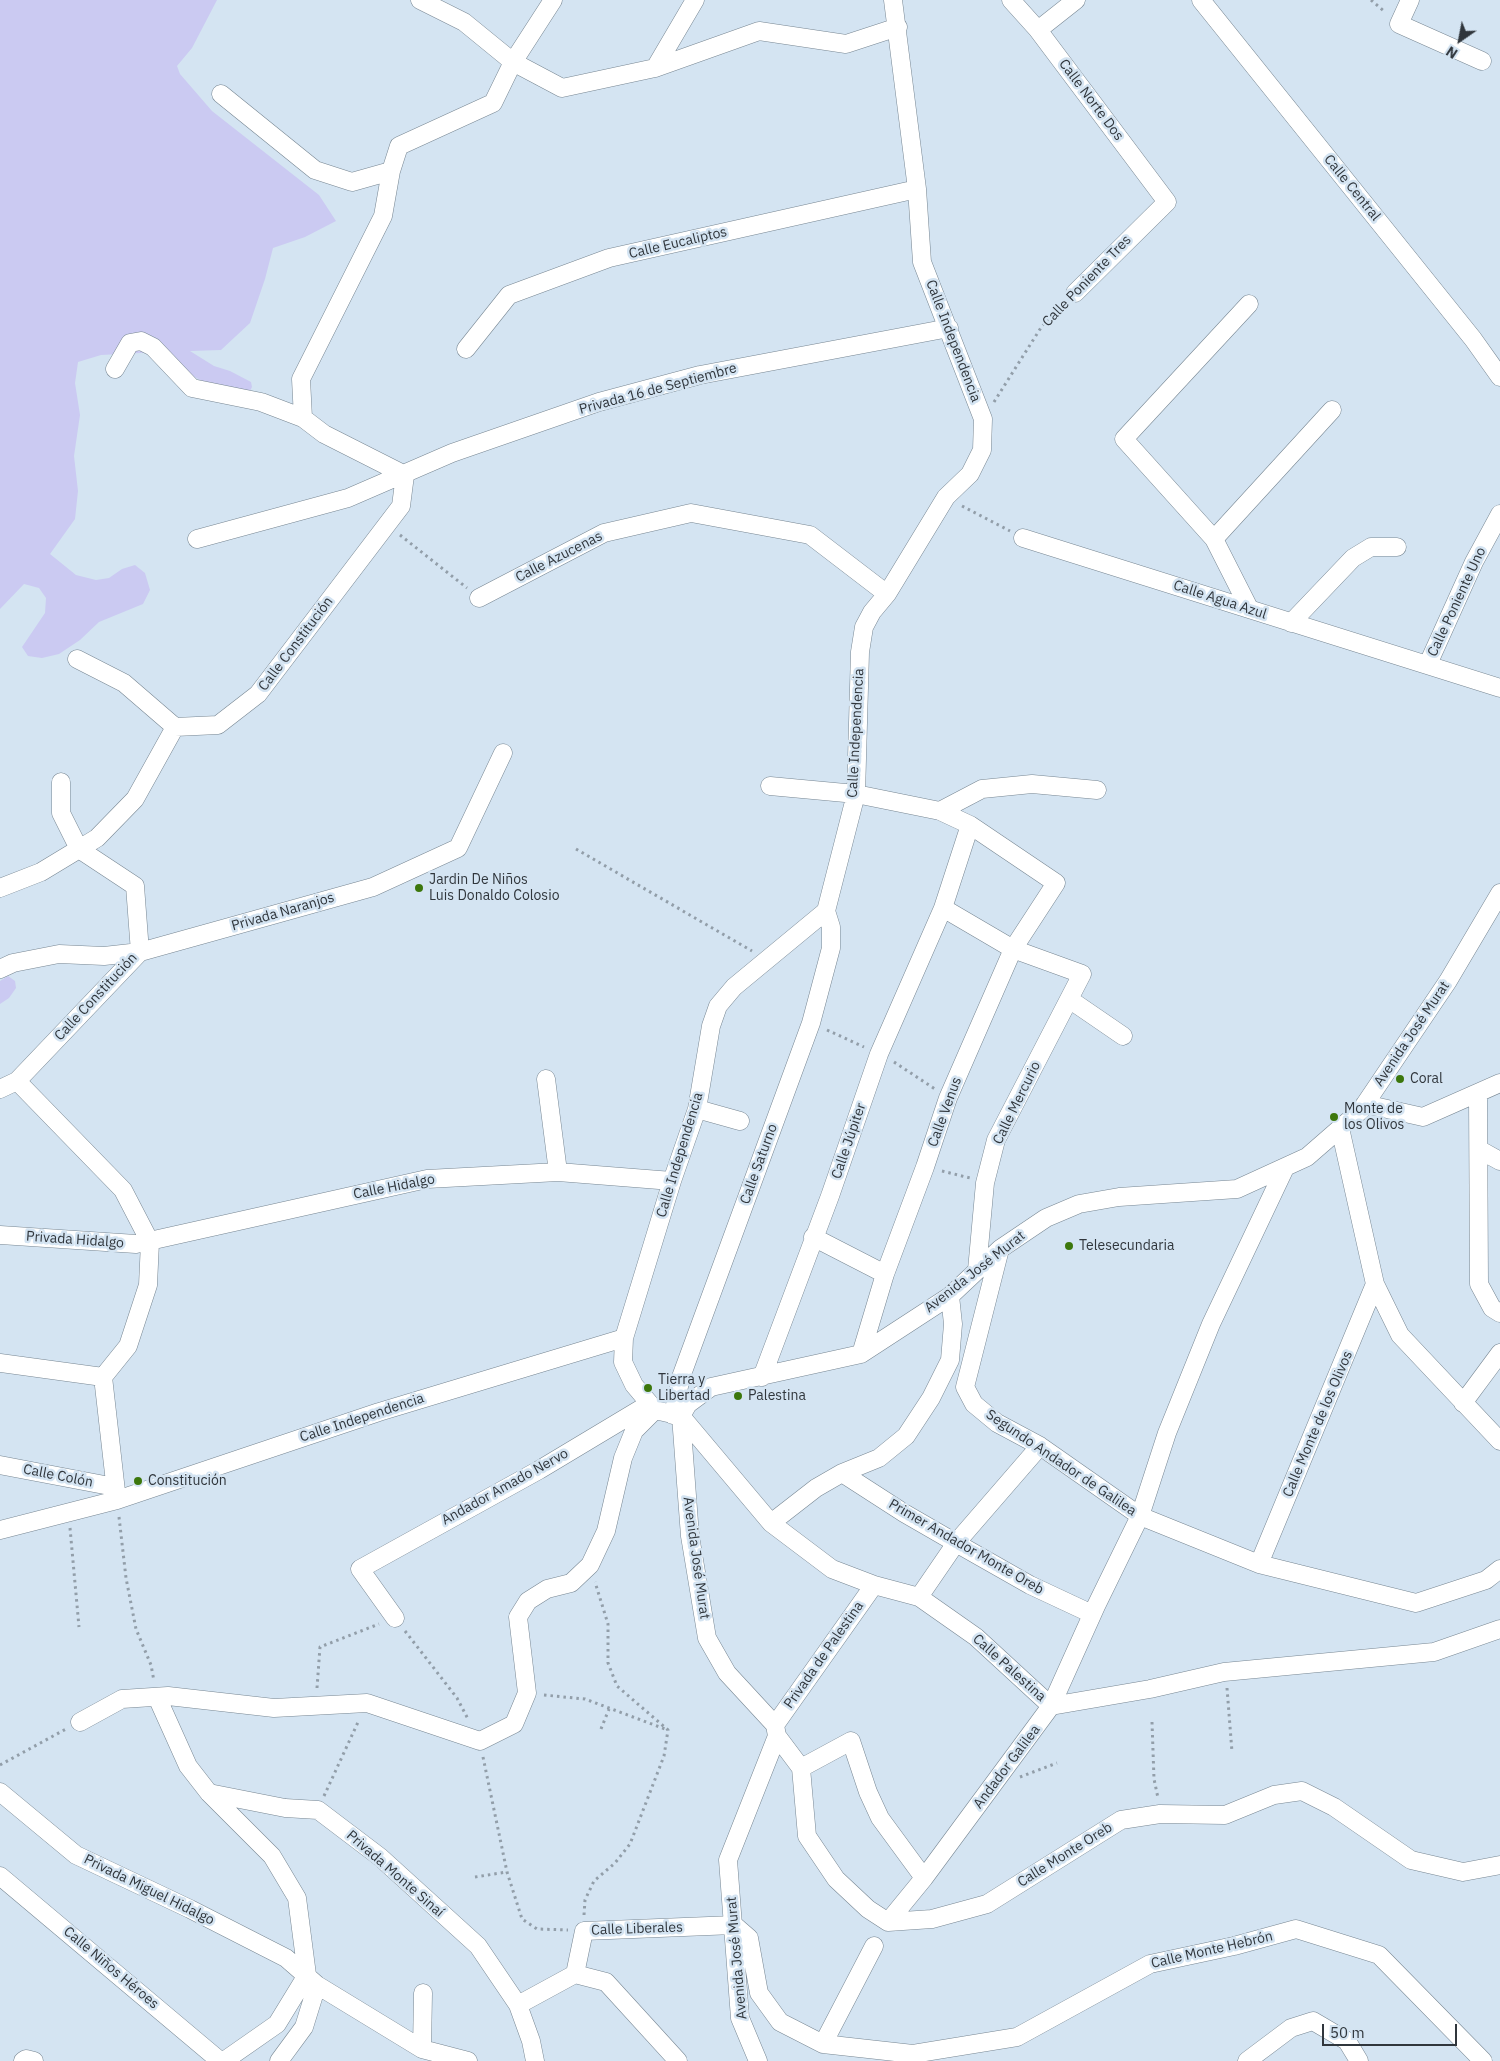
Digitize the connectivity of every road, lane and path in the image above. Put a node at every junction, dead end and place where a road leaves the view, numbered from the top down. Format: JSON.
{"nodes":[{"id":1,"x":420,"y":0,"type":"edge"},
{"id":2,"x":553,"y":0,"type":"edge"},
{"id":3,"x":695,"y":0,"type":"edge"},
{"id":4,"x":893,"y":0,"type":"edge"},
{"id":5,"x":1011,"y":0,"type":"edge"},
{"id":6,"x":1076,"y":0,"type":"edge"},
{"id":7,"x":1201,"y":0,"type":"edge"},
{"id":8,"x":1410,"y":0,"type":"edge"},
{"id":9,"x":898,"y":27,"type":"junction"},
{"id":10,"x":1038,"y":30,"type":"junction"},
{"id":11,"x":1482,"y":61,"type":"dead end"},
{"id":12,"x":513,"y":62,"type":"junction"},
{"id":13,"x":655,"y":68,"type":"junction"},
{"id":14,"x":221,"y":94,"type":"dead end"},
{"id":15,"x":391,"y":171,"type":"junction"},
{"id":16,"x":918,"y":190,"type":"junction"},
{"id":17,"x":1168,"y":202,"type":"joint"},
{"id":18,"x":1076,"y":293,"type":"joint"},
{"id":19,"x":1249,"y":304,"type":"dead end"},
{"id":20,"x":949,"y":328,"type":"junction"},
{"id":21,"x":466,"y":349,"type":"dead end"},
{"id":22,"x":115,"y":369,"type":"dead end"},
{"id":23,"x":1500,"y":377,"type":"edge"},
{"id":24,"x":1332,"y":410,"type":"dead end"},
{"id":25,"x":303,"y":418,"type":"junction"},
{"id":26,"x":983,"y":419,"type":"junction"},
{"id":27,"x":405,"y":474,"type":"junction"},
{"id":28,"x":946,"y":497,"type":"junction"},
{"id":29,"x":1500,"y":514,"type":"edge"},
{"id":30,"x":387,"y":525,"type":"junction"},
{"id":31,"x":1023,"y":538,"type":"joint"},
{"id":32,"x":197,"y":539,"type":"dead end"},
{"id":33,"x":1214,"y":539,"type":"junction"},
{"id":34,"x":1397,"y":548,"type":"dead end"},
{"id":35,"x":887,"y":594,"type":"junction"},
{"id":36,"x":479,"y":598,"type":"joint"},
{"id":37,"x":1250,"y":608,"type":"junction"},
{"id":38,"x":1291,"y":623,"type":"junction"},
{"id":39,"x":77,"y":659,"type":"dead end"},
{"id":40,"x":1428,"y":664,"type":"junction"},
{"id":41,"x":1500,"y":688,"type":"edge"},
{"id":42,"x":176,"y":727,"type":"junction"},
{"id":43,"x":503,"y":753,"type":"dead end"},
{"id":44,"x":61,"y":782,"type":"dead end"},
{"id":45,"x":770,"y":786,"type":"dead end"},
{"id":46,"x":1096,"y":790,"type":"dead end"},
{"id":47,"x":856,"y":794,"type":"junction"},
{"id":48,"x":940,"y":811,"type":"junction"},
{"id":49,"x":970,"y":826,"type":"junction"},
{"id":50,"x":79,"y":849,"type":"junction"},
{"id":51,"x":576,"y":849,"type":"dead end"},
{"id":52,"x":0,"y":888,"type":"edge"},
{"id":53,"x":1500,"y":893,"type":"edge"},
{"id":54,"x":943,"y":908,"type":"junction"},
{"id":55,"x":826,"y":911,"type":"junction"},
{"id":56,"x":1013,"y":949,"type":"junction"},
{"id":57,"x":140,"y":952,"type":"junction"},
{"id":58,"x":765,"y":959,"type":"junction"},
{"id":59,"x":0,"y":969,"type":"edge"},
{"id":60,"x":1069,"y":999,"type":"junction"},
{"id":61,"x":811,"y":1023,"type":"junction"},
{"id":62,"x":1123,"y":1036,"type":"dead end"},
{"id":63,"x":879,"y":1054,"type":"junction"},
{"id":64,"x":546,"y":1079,"type":"dead end"},
{"id":65,"x":17,"y":1081,"type":"junction"},
{"id":66,"x":1500,"y":1083,"type":"edge"},
{"id":67,"x":0,"y":1089,"type":"edge"},
{"id":68,"x":1478,"y":1095,"type":"junction"},
{"id":69,"x":948,"y":1098,"type":"junction"},
{"id":70,"x":1365,"y":1104,"type":"junction"},
{"id":71,"x":697,"y":1109,"type":"junction"},
{"id":72,"x":740,"y":1121,"type":"dead end"},
{"id":73,"x":1340,"y":1128,"type":"junction"},
{"id":74,"x":1480,"y":1150,"type":"junction"},
{"id":75,"x":1500,"y":1161,"type":"edge"},
{"id":76,"x":926,"y":1167,"type":"junction"},
{"id":77,"x":1285,"y":1168,"type":"junction"},
{"id":78,"x":558,"y":1172,"type":"junction"},
{"id":79,"x":672,"y":1181,"type":"junction"},
{"id":80,"x":985,"y":1182,"type":"junction"},
{"id":81,"x":0,"y":1235,"type":"edge"},
{"id":82,"x":813,"y":1237,"type":"junction"},
{"id":83,"x":150,"y":1242,"type":"junction"},
{"id":84,"x":1000,"y":1249,"type":"junction"},
{"id":85,"x":977,"y":1270,"type":"junction"},
{"id":86,"x":885,"y":1274,"type":"junction"},
{"id":87,"x":1375,"y":1284,"type":"junction"},
{"id":88,"x":950,"y":1296,"type":"junction"},
{"id":89,"x":1500,"y":1313,"type":"edge"},
{"id":90,"x":624,"y":1338,"type":"junction"},
{"id":91,"x":1500,"y":1353,"type":"edge"},
{"id":92,"x":861,"y":1354,"type":"junction"},
{"id":93,"x":0,"y":1363,"type":"edge"},
{"id":94,"x":103,"y":1377,"type":"junction"},
{"id":95,"x":762,"y":1377,"type":"junction"},
{"id":96,"x":1463,"y":1403,"type":"junction"},
{"id":97,"x":652,"y":1407,"type":"junction"},
{"id":98,"x":677,"y":1416,"type":"junction"},
{"id":99,"x":1500,"y":1441,"type":"edge"},
{"id":100,"x":1040,"y":1446,"type":"junction"},
{"id":101,"x":0,"y":1465,"type":"edge"},
{"id":102,"x":842,"y":1473,"type":"junction"},
{"id":103,"x":116,"y":1493,"type":"junction"},
{"id":104,"x":69,"y":1510,"type":"junction"},
{"id":105,"x":1140,"y":1516,"type":"junction"},
{"id":106,"x":771,"y":1523,"type":"junction"},
{"id":107,"x":0,"y":1530,"type":"edge"},
{"id":108,"x":956,"y":1544,"type":"junction"},
{"id":109,"x":1259,"y":1564,"type":"junction"},
{"id":110,"x":590,"y":1565,"type":"junction"},
{"id":111,"x":1500,"y":1569,"type":"edge"},
{"id":112,"x":874,"y":1585,"type":"junction"},
{"id":113,"x":919,"y":1597,"type":"junction"},
{"id":114,"x":1092,"y":1614,"type":"junction"},
{"id":115,"x":395,"y":1618,"type":"junction"},
{"id":116,"x":79,"y":1627,"type":"dead end"},
{"id":117,"x":1500,"y":1629,"type":"edge"},
{"id":118,"x":1224,"y":1672,"type":"junction"},
{"id":119,"x":527,"y":1693,"type":"junction"},
{"id":120,"x":157,"y":1697,"type":"junction"},
{"id":121,"x":367,"y":1703,"type":"junction"},
{"id":122,"x":316,"y":1704,"type":"junction"},
{"id":123,"x":1051,"y":1706,"type":"junction"},
{"id":124,"x":609,"y":1709,"type":"junction"},
{"id":125,"x":80,"y":1722,"type":"joint"},
{"id":126,"x":1152,"y":1722,"type":"dead end"},
{"id":127,"x":600,"y":1729,"type":"dead end"},
{"id":128,"x":668,"y":1730,"type":"junction"},
{"id":129,"x":776,"y":1730,"type":"junction"},
{"id":130,"x":480,"y":1741,"type":"junction"},
{"id":131,"x":1232,"y":1752,"type":"dead end"},
{"id":132,"x":1057,"y":1763,"type":"dead end"},
{"id":133,"x":0,"y":1765,"type":"edge"},
{"id":134,"x":801,"y":1768,"type":"junction"},
{"id":135,"x":993,"y":1785,"type":"junction"},
{"id":136,"x":0,"y":1792,"type":"edge"},
{"id":137,"x":209,"y":1793,"type":"junction"},
{"id":138,"x":318,"y":1810,"type":"junction"},
{"id":139,"x":1160,"y":1814,"type":"junction"},
{"id":140,"x":1500,"y":1865,"type":"edge"},
{"id":141,"x":507,"y":1872,"type":"junction"},
{"id":142,"x":474,"y":1877,"type":"dead end"},
{"id":143,"x":924,"y":1878,"type":"junction"},
{"id":144,"x":3,"y":1883,"type":"edge"},
{"id":145,"x":888,"y":1922,"type":"junction"},
{"id":146,"x":734,"y":1925,"type":"junction"},
{"id":147,"x":584,"y":1931,"type":"junction"},
{"id":148,"x":874,"y":1946,"type":"dead end"},
{"id":149,"x":575,"y":1974,"type":"junction"},
{"id":150,"x":312,"y":1980,"type":"junction"},
{"id":151,"x":423,"y":1993,"type":"dead end"},
{"id":152,"x":518,"y":2005,"type":"junction"},
{"id":153,"x":823,"y":2044,"type":"junction"},
{"id":154,"x":422,"y":2050,"type":"junction"},
{"id":155,"x":23,"y":2061,"type":"edge"},
{"id":156,"x":34,"y":2061,"type":"edge"},
{"id":157,"x":220,"y":2061,"type":"edge"},
{"id":158,"x":224,"y":2061,"type":"edge"},
{"id":159,"x":279,"y":2061,"type":"edge"},
{"id":160,"x":468,"y":2061,"type":"edge"},
{"id":161,"x":536,"y":2061,"type":"edge"},
{"id":162,"x":678,"y":2061,"type":"edge"},
{"id":163,"x":758,"y":2061,"type":"edge"},
{"id":164,"x":1247,"y":2061,"type":"edge"},
{"id":165,"x":1359,"y":2061,"type":"edge"},
{"id":166,"x":1483,"y":2061,"type":"edge"}],
"edges":[{"from":1,"to":12,"type":"street"},
{"from":2,"to":12,"type":"street"},
{"from":3,"to":13,"type":"street"},
{"from":4,"to":9,"type":"street","name":"Calle Independencia"},
{"from":5,"to":10,"type":"street","name":"Calle Norte Dos"},
{"from":6,"to":10,"type":"street"},
{"from":7,"to":23,"type":"street","name":"Calle Central"},
{"from":8,"to":11,"type":"street"},
{"from":9,"to":13,"type":"street"},
{"from":9,"to":16,"type":"street","name":"Calle Independencia"},
{"from":10,"to":17,"type":"street","name":"Calle Norte Dos"},
{"from":12,"to":13,"type":"street"},
{"from":12,"to":15,"type":"street"},
{"from":14,"to":15,"type":"street"},
{"from":15,"to":25,"type":"street"},
{"from":16,"to":20,"type":"street","name":"Calle Independencia"},
{"from":16,"to":21,"type":"street","name":"Calle Eucaliptos"},
{"from":17,"to":18,"type":"street","name":"Calle Poniente Tres"},
{"from":18,"to":26,"type":"path","name":"Calle Poniente Tres"},
{"from":19,"to":33,"type":"street"},
{"from":20,"to":26,"type":"street","name":"Calle Independencia"},
{"from":20,"to":27,"type":"street","name":"Privada 16 de Septiembre"},
{"from":22,"to":25,"type":"street"},
{"from":24,"to":33,"type":"street"},
{"from":25,"to":27,"type":"street"},
{"from":26,"to":28,"type":"street","name":"Calle Independencia"},
{"from":27,"to":30,"type":"street","name":"Calle Constitución"},
{"from":27,"to":32,"type":"street","name":"Privada 16 de Septiembre"},
{"from":28,"to":31,"type":"path"},
{"from":28,"to":35,"type":"street","name":"Calle Independencia"},
{"from":29,"to":40,"type":"street","name":"Calle Poniente Uno"},
{"from":30,"to":36,"type":"path"},
{"from":30,"to":42,"type":"street","name":"Calle Constitución"},
{"from":31,"to":37,"type":"street","name":"Calle Agua Azul"},
{"from":33,"to":37,"type":"street"},
{"from":34,"to":38,"type":"street"},
{"from":35,"to":36,"type":"street","name":"Calle Azucenas"},
{"from":35,"to":47,"type":"street","name":"Calle Independencia"},
{"from":37,"to":38,"type":"street","name":"Calle Agua Azul"},
{"from":38,"to":40,"type":"street","name":"Calle Agua Azul"},
{"from":39,"to":42,"type":"street"},
{"from":40,"to":41,"type":"street","name":"Calle Agua Azul"},
{"from":42,"to":50,"type":"street"},
{"from":43,"to":57,"type":"street","name":"Privada Naranjos"},
{"from":44,"to":50,"type":"street"},
{"from":45,"to":47,"type":"street"},
{"from":46,"to":48,"type":"street"},
{"from":47,"to":48,"type":"street"},
{"from":47,"to":55,"type":"street","name":"Calle Independencia"},
{"from":48,"to":49,"type":"street"},
{"from":49,"to":54,"type":"street","name":"Calle Júpiter"},
{"from":49,"to":56,"type":"street","name":"Calle Venus"},
{"from":50,"to":52,"type":"street"},
{"from":50,"to":57,"type":"street","name":"Calle Constitución"},
{"from":51,"to":58,"type":"path"},
{"from":53,"to":70,"type":"street","name":"Avenida José Murat"},
{"from":54,"to":56,"type":"street"},
{"from":54,"to":63,"type":"street","name":"Calle Júpiter"},
{"from":55,"to":58,"type":"street","name":"Calle Independencia"},
{"from":55,"to":61,"type":"street","name":"Calle Saturno"},
{"from":56,"to":60,"type":"street","name":"Calle Mercurio"},
{"from":56,"to":69,"type":"street","name":"Calle Venus"},
{"from":57,"to":59,"type":"street","name":"Privada Naranjos"},
{"from":57,"to":65,"type":"street","name":"Calle Constitución"},
{"from":58,"to":71,"type":"street","name":"Calle Independencia"},
{"from":60,"to":62,"type":"street"},
{"from":60,"to":80,"type":"street","name":"Calle Mercurio"},
{"from":61,"to":63,"type":"path"},
{"from":61,"to":98,"type":"street","name":"Calle Saturno"},
{"from":63,"to":69,"type":"path"},
{"from":63,"to":82,"type":"street","name":"Calle Júpiter"},
{"from":64,"to":78,"type":"street"},
{"from":65,"to":67,"type":"street"},
{"from":65,"to":83,"type":"street"},
{"from":66,"to":68,"type":"street"},
{"from":68,"to":70,"type":"street"},
{"from":68,"to":74,"type":"street"},
{"from":69,"to":76,"type":"street","name":"Calle Venus"},
{"from":70,"to":73,"type":"street","name":"Avenida José Murat"},
{"from":71,"to":72,"type":"street"},
{"from":71,"to":79,"type":"street","name":"Calle Independencia"},
{"from":73,"to":77,"type":"street","name":"Avenida José Murat"},
{"from":73,"to":87,"type":"street"},
{"from":74,"to":75,"type":"street"},
{"from":74,"to":89,"type":"street"},
{"from":76,"to":80,"type":"path"},
{"from":76,"to":86,"type":"street","name":"Calle Venus"},
{"from":77,"to":84,"type":"street","name":"Avenida José Murat"},
{"from":77,"to":105,"type":"street","name":"Andador Galilea"},
{"from":78,"to":79,"type":"street","name":"Calle Hidalgo"},
{"from":78,"to":83,"type":"street","name":"Calle Hidalgo"},
{"from":79,"to":90,"type":"street","name":"Calle Independencia"},
{"from":80,"to":85,"type":"street","name":"Calle Mercurio"},
{"from":81,"to":83,"type":"street","name":"Privada Hidalgo"},
{"from":82,"to":86,"type":"street"},
{"from":82,"to":95,"type":"street","name":"Calle Júpiter"},
{"from":83,"to":94,"type":"street"},
{"from":84,"to":85,"type":"street","name":"Avenida José Murat"},
{"from":84,"to":100,"type":"street","name":"Segundo Andador de Galilea"},
{"from":85,"to":88,"type":"street","name":"Avenida José Murat"},
{"from":86,"to":92,"type":"street","name":"Calle Venus"},
{"from":87,"to":96,"type":"street"},
{"from":87,"to":109,"type":"street","name":"Calle Monte de los Olivos"},
{"from":88,"to":92,"type":"street","name":"Avenida José Murat"},
{"from":88,"to":102,"type":"street"},
{"from":90,"to":97,"type":"street"},
{"from":90,"to":103,"type":"street","name":"Calle Independencia"},
{"from":91,"to":96,"type":"street"},
{"from":92,"to":95,"type":"street","name":"Avenida José Murat"},
{"from":93,"to":94,"type":"street"},
{"from":94,"to":103,"type":"street"},
{"from":95,"to":98,"type":"street","name":"Avenida José Murat"},
{"from":96,"to":99,"type":"street"},
{"from":97,"to":98,"type":"street"},
{"from":97,"to":110,"type":"street"},
{"from":97,"to":115,"type":"street","name":"Andador Amado Nervo"},
{"from":98,"to":106,"type":"street","name":"Calle Palestina"},
{"from":98,"to":129,"type":"street","name":"Avenida José Murat"},
{"from":100,"to":105,"type":"street","name":"Segundo Andador de Galilea"},
{"from":100,"to":108,"type":"street"},
{"from":101,"to":103,"type":"street","name":"Calle Colón"},
{"from":102,"to":106,"type":"street"},
{"from":102,"to":108,"type":"street","name":"Primer Andador Monte Oreb"},
{"from":103,"to":104,"type":"street","name":"Calle Independencia"},
{"from":103,"to":120,"type":"path"},
{"from":104,"to":107,"type":"street","name":"Calle Independencia"},
{"from":104,"to":116,"type":"path"},
{"from":105,"to":109,"type":"street","name":"Segundo Andador de Galilea"},
{"from":105,"to":114,"type":"street","name":"Andador Galilea"},
{"from":106,"to":112,"type":"street","name":"Calle Palestina"},
{"from":108,"to":113,"type":"street"},
{"from":108,"to":114,"type":"street","name":"Primer Andador Monte Oreb"},
{"from":109,"to":111,"type":"street","name":"Segundo Andador de Galilea"},
{"from":110,"to":119,"type":"street"},
{"from":110,"to":128,"type":"path"},
{"from":112,"to":113,"type":"street","name":"Calle Palestina"},
{"from":112,"to":129,"type":"street","name":"Privada de Palestina"},
{"from":113,"to":123,"type":"street","name":"Calle Palestina"},
{"from":114,"to":123,"type":"street","name":"Andador Galilea"},
{"from":115,"to":122,"type":"path"},
{"from":115,"to":130,"type":"path"},
{"from":117,"to":118,"type":"street","name":"Calle Palestina"},
{"from":118,"to":123,"type":"street","name":"Calle Palestina"},
{"from":118,"to":131,"type":"path"},
{"from":119,"to":124,"type":"path"},
{"from":119,"to":130,"type":"street"},
{"from":120,"to":122,"type":"street"},
{"from":120,"to":125,"type":"street"},
{"from":120,"to":137,"type":"street"},
{"from":121,"to":122,"type":"street"},
{"from":121,"to":130,"type":"street"},
{"from":121,"to":138,"type":"path"},
{"from":123,"to":135,"type":"street","name":"Andador Galilea"},
{"from":124,"to":127,"type":"path"},
{"from":124,"to":128,"type":"path"},
{"from":125,"to":133,"type":"path"},
{"from":126,"to":139,"type":"path"},
{"from":128,"to":147,"type":"path"},
{"from":129,"to":134,"type":"street"},
{"from":129,"to":146,"type":"street","name":"Avenida José Murat"},
{"from":130,"to":141,"type":"path"},
{"from":132,"to":135,"type":"path"},
{"from":134,"to":143,"type":"street"},
{"from":134,"to":145,"type":"street"},
{"from":135,"to":143,"type":"street","name":"Andador Galilea"},
{"from":136,"to":150,"type":"street","name":"Privada Miguel Hidalgo"},
{"from":137,"to":138,"type":"street"},
{"from":137,"to":150,"type":"street"},
{"from":138,"to":152,"type":"street","name":"Privada Monte Sinaí"},
{"from":139,"to":140,"type":"street","name":"Calle Monte Oreb"},
{"from":139,"to":145,"type":"street","name":"Calle Monte Oreb"},
{"from":141,"to":142,"type":"path"},
{"from":141,"to":147,"type":"path"},
{"from":143,"to":145,"type":"street","name":"Andador Galilea"},
{"from":144,"to":157,"type":"street","name":"Calle Niños Héroes"},
{"from":146,"to":147,"type":"street","name":"Calle Liberales"},
{"from":146,"to":153,"type":"street"},
{"from":146,"to":163,"type":"street","name":"Avenida José Murat"},
{"from":147,"to":149,"type":"street","name":"Calle Liberales"},
{"from":148,"to":153,"type":"street"},
{"from":149,"to":152,"type":"street"},
{"from":149,"to":162,"type":"street"},
{"from":150,"to":154,"type":"street","name":"Privada Miguel Hidalgo"},
{"from":150,"to":158,"type":"street"},
{"from":150,"to":159,"type":"street"},
{"from":151,"to":154,"type":"street"},
{"from":152,"to":161,"type":"street","name":"Privada Monte Sinaí"},
{"from":153,"to":166,"type":"street","name":"Calle Monte Hebrón"},
{"from":154,"to":160,"type":"street","name":"Privada Miguel Hidalgo"},
{"from":155,"to":156,"type":"street"},
{"from":164,"to":165,"type":"street"}]}
